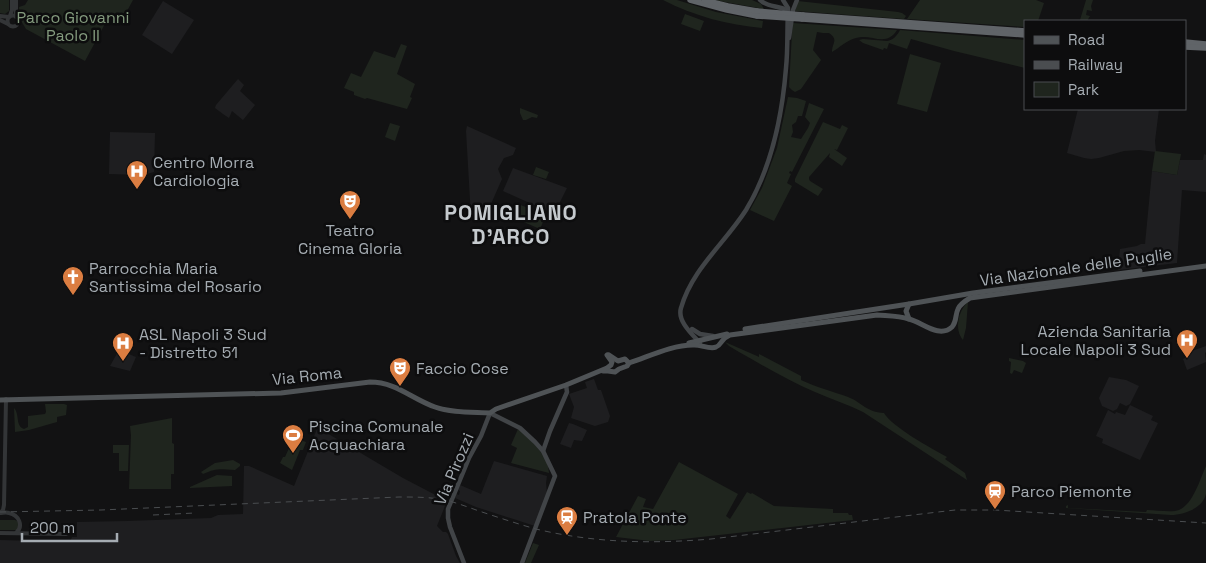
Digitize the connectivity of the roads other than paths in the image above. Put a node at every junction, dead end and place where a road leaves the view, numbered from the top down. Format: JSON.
{"nodes":[{"id":1,"x":14,"y":0,"type":"edge"},
{"id":2,"x":690,"y":0,"type":"edge"},
{"id":3,"x":704,"y":0,"type":"edge"},
{"id":4,"x":760,"y":0,"type":"edge"},
{"id":5,"x":772,"y":0,"type":"edge"},
{"id":6,"x":783,"y":0,"type":"edge"},
{"id":7,"x":797,"y":0,"type":"edge"},
{"id":8,"x":767,"y":5,"type":"junction"},
{"id":9,"x":788,"y":11,"type":"junction"},
{"id":10,"x":10,"y":17,"type":"junction"},
{"id":11,"x":16,"y":17,"type":"junction"},
{"id":12,"x":802,"y":17,"type":"junction"},
{"id":13,"x":0,"y":18,"type":"edge"},
{"id":14,"x":8,"y":24,"type":"junction"},
{"id":15,"x":1024,"y":31,"type":"edge"},
{"id":16,"x":1024,"y":35,"type":"edge"},
{"id":17,"x":788,"y":42,"type":"junction"},
{"id":18,"x":1186,"y":42,"type":"edge"},
{"id":19,"x":1206,"y":44,"type":"edge"},
{"id":20,"x":1186,"y":47,"type":"edge"},
{"id":21,"x":1206,"y":48,"type":"edge"},
{"id":22,"x":1206,"y":264,"type":"edge"},
{"id":23,"x":948,"y":298,"type":"junction"},
{"id":24,"x":909,"y":304,"type":"junction"},
{"id":25,"x":682,"y":306,"type":"junction"},
{"id":26,"x":958,"y":308,"type":"junction"},
{"id":27,"x":909,"y":319,"type":"junction"},
{"id":28,"x":692,"y":332,"type":"junction"},
{"id":29,"x":716,"y":337,"type":"junction"},
{"id":30,"x":698,"y":340,"type":"junction"},
{"id":31,"x":690,"y":342,"type":"junction"},
{"id":32,"x":682,"y":346,"type":"junction"},
{"id":33,"x":709,"y":348,"type":"junction"},
{"id":34,"x":629,"y":362,"type":"junction"},
{"id":35,"x":598,"y":372,"type":"junction"},
{"id":36,"x":566,"y":385,"type":"junction"},
{"id":37,"x":3,"y":399,"type":"edge"},
{"id":38,"x":490,"y":413,"type":"junction"},
{"id":39,"x":543,"y":451,"type":"junction"},
{"id":40,"x":4,"y":505,"type":"junction"},
{"id":41,"x":0,"y":513,"type":"edge"},
{"id":42,"x":9,"y":513,"type":"junction"},
{"id":43,"x":21,"y":524,"type":"junction"},
{"id":44,"x":0,"y":533,"type":"edge"},
{"id":45,"x":16,"y":533,"type":"junction"},
{"id":46,"x":28,"y":533,"type":"junction"},
{"id":47,"x":66,"y":534,"type":"dead end"},
{"id":48,"x":464,"y":563,"type":"edge"},
{"id":49,"x":522,"y":563,"type":"edge"}],
"edges":[{"from":1,"to":10,"type":"street"},
{"from":1,"to":11,"type":"street"},
{"from":2,"to":12,"type":"highway","bridge":true},
{"from":3,"to":12,"type":"highway","bridge":true},
{"from":4,"to":8,"type":"main road"},
{"from":5,"to":8,"type":"main road"},
{"from":6,"to":9,"type":"main road"},
{"from":7,"to":17,"type":"main road"},
{"from":8,"to":9,"type":"main road"},
{"from":9,"to":17,"type":"main road"},
{"from":10,"to":11,"type":"street"},
{"from":10,"to":13,"type":"street"},
{"from":10,"to":14,"type":"street"},
{"from":11,"to":14,"type":"street"},
{"from":12,"to":15,"type":"highway"},
{"from":12,"to":16,"type":"highway"},
{"from":13,"to":14,"type":"street"},
{"from":17,"to":25,"type":"main road"},
{"from":18,"to":19,"type":"highway"},
{"from":20,"to":21,"type":"highway"},
{"from":22,"to":23,"type":"main road","name":"Via Nazionale delle Puglie"},
{"from":22,"to":26,"type":"main road","name":"Via Nazionale delle Puglie"},
{"from":23,"to":24,"type":"main road","name":"Via Nazionale delle Puglie"},
{"from":23,"to":26,"type":"main road"},
{"from":24,"to":27,"type":"main road"},
{"from":24,"to":29,"type":"main road","name":"Via Nazionale delle Puglie"},
{"from":25,"to":28,"type":"main road"},
{"from":25,"to":29,"type":"main road"},
{"from":26,"to":27,"type":"main road"},
{"from":27,"to":33,"type":"main road"},
{"from":28,"to":30,"type":"main road"},
{"from":28,"to":31,"type":"main road"},
{"from":29,"to":30,"type":"main road","name":"Via Nazionale delle Puglie"},
{"from":29,"to":33,"type":"main road"},
{"from":30,"to":31,"type":"main road","name":"Via Nazionale delle Puglie"},
{"from":30,"to":33,"type":"main road"},
{"from":31,"to":32,"type":"main road","name":"Via Nazionale delle Puglie"},
{"from":32,"to":33,"type":"main road"},
{"from":32,"to":34,"type":"main road"},
{"from":34,"to":35,"type":"main road","name":"Via Roma"},
{"from":34,"to":35,"type":"main road"},
{"from":35,"to":36,"type":"main road","name":"Via Roma"},
{"from":36,"to":38,"type":"main road","name":"Via Roma"},
{"from":36,"to":39,"type":"main road"},
{"from":37,"to":38,"type":"main road","name":"Via Roma"},
{"from":37,"to":40,"type":"street"},
{"from":38,"to":39,"type":"main road"},
{"from":38,"to":48,"type":"main road","name":"Via Pirozzi"},
{"from":39,"to":49,"type":"main road"},
{"from":40,"to":41,"type":"street"},
{"from":40,"to":42,"type":"street"},
{"from":41,"to":42,"type":"street"},
{"from":42,"to":43,"type":"street"},
{"from":43,"to":45,"type":"street"},
{"from":43,"to":46,"type":"street"},
{"from":44,"to":45,"type":"street"},
{"from":45,"to":46,"type":"street"},
{"from":46,"to":47,"type":"street"}]}
